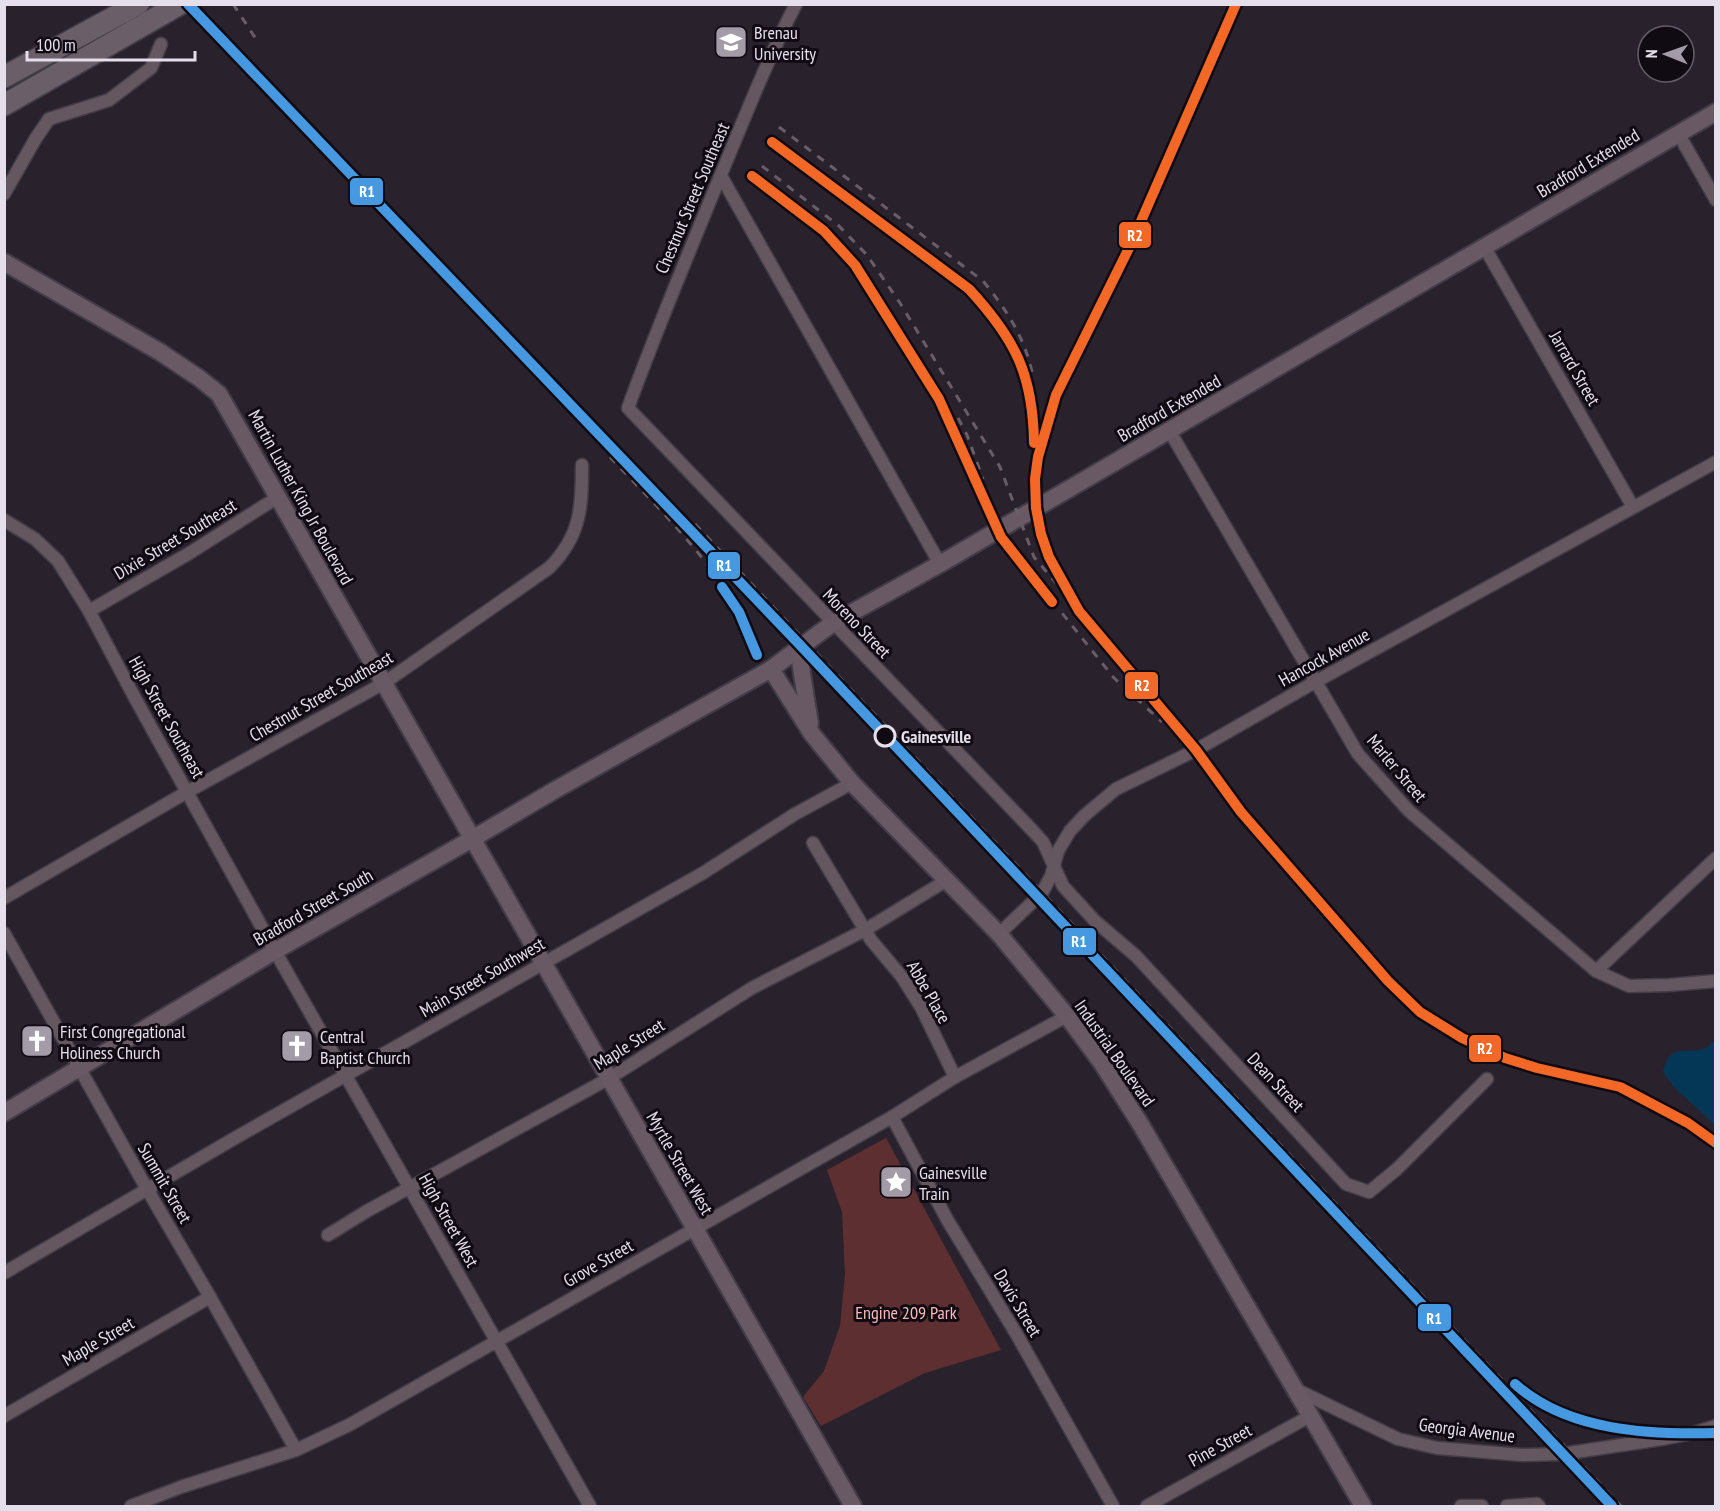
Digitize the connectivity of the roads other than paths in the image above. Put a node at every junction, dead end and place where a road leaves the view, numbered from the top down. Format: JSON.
{"nodes":[{"id":1,"x":138,"y":4,"type":"edge"},
{"id":2,"x":180,"y":4,"type":"edge"},
{"id":3,"x":796,"y":4,"type":"edge"},
{"id":4,"x":162,"y":44,"type":"dead end"},
{"id":5,"x":4,"y":77,"type":"edge"},
{"id":6,"x":4,"y":105,"type":"edge"},
{"id":7,"x":1716,"y":112,"type":"edge"},
{"id":8,"x":1678,"y":133,"type":"junction"},
{"id":9,"x":721,"y":176,"type":"junction"},
{"id":10,"x":4,"y":194,"type":"edge"},
{"id":11,"x":1716,"y":200,"type":"edge"},
{"id":12,"x":1485,"y":248,"type":"junction"},
{"id":13,"x":4,"y":262,"type":"edge"},
{"id":14,"x":628,"y":408,"type":"joint"},
{"id":15,"x":1169,"y":430,"type":"junction"},
{"id":16,"x":1716,"y":462,"type":"edge"},
{"id":17,"x":582,"y":465,"type":"dead end"},
{"id":18,"x":278,"y":497,"type":"junction"},
{"id":19,"x":1633,"y":507,"type":"junction"},
{"id":20,"x":4,"y":520,"type":"edge"},
{"id":21,"x":940,"y":564,"type":"junction"},
{"id":22,"x":90,"y":611,"type":"junction"},
{"id":23,"x":833,"y":623,"type":"junction"},
{"id":24,"x":798,"y":648,"type":"junction"},
{"id":25,"x":771,"y":669,"type":"junction"},
{"id":26,"x":1315,"y":682,"type":"junction"},
{"id":27,"x":384,"y":683,"type":"junction"},
{"id":28,"x":812,"y":734,"type":"junction"},
{"id":29,"x":644,"y":741,"type":"joint"},
{"id":30,"x":852,"y":783,"type":"junction"},
{"id":31,"x":187,"y":792,"type":"junction"},
{"id":32,"x":472,"y":839,"type":"junction"},
{"id":33,"x":813,"y":843,"type":"dead end"},
{"id":34,"x":1716,"y":858,"type":"edge"},
{"id":35,"x":1054,"y":867,"type":"junction"},
{"id":36,"x":947,"y":880,"type":"junction"},
{"id":37,"x":4,"y":898,"type":"edge"},
{"id":38,"x":865,"y":930,"type":"junction"},
{"id":39,"x":4,"y":933,"type":"edge"},
{"id":40,"x":999,"y":934,"type":"junction"},
{"id":41,"x":275,"y":951,"type":"junction"},
{"id":42,"x":543,"y":963,"type":"junction"},
{"id":43,"x":1596,"y":971,"type":"junction"},
{"id":44,"x":1716,"y":981,"type":"edge"},
{"id":45,"x":1067,"y":1016,"type":"junction"},
{"id":46,"x":80,"y":1067,"type":"junction"},
{"id":47,"x":345,"y":1075,"type":"junction"},
{"id":48,"x":955,"y":1077,"type":"junction"},
{"id":49,"x":608,"y":1079,"type":"junction"},
{"id":50,"x":1487,"y":1079,"type":"dead end"},
{"id":51,"x":4,"y":1113,"type":"edge"},
{"id":52,"x":892,"y":1117,"type":"junction"},
{"id":53,"x":411,"y":1188,"type":"junction"},
{"id":54,"x":147,"y":1189,"type":"junction"},
{"id":55,"x":695,"y":1228,"type":"junction"},
{"id":56,"x":328,"y":1235,"type":"dead end"},
{"id":57,"x":4,"y":1273,"type":"edge"},
{"id":58,"x":210,"y":1297,"type":"junction"},
{"id":59,"x":496,"y":1342,"type":"junction"},
{"id":60,"x":1295,"y":1389,"type":"junction"},
{"id":61,"x":4,"y":1416,"type":"edge"},
{"id":62,"x":1311,"y":1416,"type":"junction"},
{"id":63,"x":1716,"y":1426,"type":"edge"},
{"id":64,"x":296,"y":1450,"type":"junction"},
{"id":65,"x":131,"y":1506,"type":"edge"},
{"id":66,"x":590,"y":1506,"type":"edge"},
{"id":67,"x":853,"y":1506,"type":"edge"},
{"id":68,"x":1113,"y":1506,"type":"edge"},
{"id":69,"x":1147,"y":1506,"type":"edge"},
{"id":70,"x":1363,"y":1506,"type":"edge"},
{"id":71,"x":1461,"y":1506,"type":"edge"},
{"id":72,"x":1482,"y":1506,"type":"edge"},
{"id":73,"x":1507,"y":1506,"type":"edge"},
{"id":74,"x":1539,"y":1506,"type":"edge"}],
"edges":[{"from":1,"to":5,"type":"highway"},
{"from":2,"to":6,"type":"highway"},
{"from":3,"to":9,"type":"street","name":"Chestnut Street Southeast"},
{"from":4,"to":10,"type":"street"},
{"from":7,"to":8,"type":"street","name":"Bradford Extended"},
{"from":8,"to":11,"type":"street"},
{"from":8,"to":12,"type":"street","name":"Bradford Extended"},
{"from":9,"to":14,"type":"street","name":"Chestnut Street Southeast"},
{"from":9,"to":21,"type":"street"},
{"from":12,"to":15,"type":"street","name":"Bradford Extended"},
{"from":12,"to":19,"type":"street","name":"Jarrard Street"},
{"from":13,"to":18,"type":"street","name":"Martin Luther King Jr Boulevard"},
{"from":14,"to":23,"type":"street","name":"Moreno Street"},
{"from":15,"to":21,"type":"street","name":"Bradford Extended"},
{"from":15,"to":26,"type":"street","name":"Marler Street"},
{"from":16,"to":19,"type":"street","name":"Hancock Avenue"},
{"from":17,"to":27,"type":"street","name":"Chestnut Street Southeast"},
{"from":18,"to":22,"type":"street","name":"Dixie Street Southeast"},
{"from":18,"to":27,"type":"street","name":"Martin Luther King Jr Boulevard"},
{"from":19,"to":26,"type":"street","name":"Hancock Avenue"},
{"from":20,"to":22,"type":"street","name":"High Street Southeast"},
{"from":21,"to":23,"type":"street","name":"Bradford Extended"},
{"from":22,"to":31,"type":"street","name":"High Street Southeast"},
{"from":23,"to":24,"type":"street","name":"Bradford Extended"},
{"from":23,"to":35,"type":"street","name":"Moreno Street"},
{"from":24,"to":25,"type":"street","name":"Bradford Extended"},
{"from":24,"to":28,"type":"street"},
{"from":25,"to":28,"type":"street","name":"Industrial Boulevard"},
{"from":25,"to":29,"type":"street","name":"Bradford Extended"},
{"from":26,"to":35,"type":"street","name":"Hancock Avenue"},
{"from":26,"to":43,"type":"street","name":"Marler Street"},
{"from":27,"to":31,"type":"street","name":"Chestnut Street Southeast"},
{"from":27,"to":32,"type":"street","name":"Martin Luther King Jr Boulevard"},
{"from":28,"to":30,"type":"street","name":"Industrial Boulevard"},
{"from":29,"to":32,"type":"street","name":"Bradford Street South"},
{"from":30,"to":36,"type":"street","name":"Industrial Boulevard"},
{"from":30,"to":42,"type":"street","name":"Main Street Southwest"},
{"from":31,"to":37,"type":"street","name":"Chestnut Street Southeast"},
{"from":31,"to":41,"type":"street","name":"High Street Southeast"},
{"from":32,"to":41,"type":"street","name":"Bradford Street South"},
{"from":32,"to":42,"type":"street","name":"Myrtle Street West"},
{"from":33,"to":38,"type":"street","name":"Abbe Place"},
{"from":34,"to":43,"type":"street"},
{"from":35,"to":40,"type":"street","name":"Hancock Avenue"},
{"from":35,"to":50,"type":"street","name":"Dean Street"},
{"from":36,"to":38,"type":"street","name":"Maple Street"},
{"from":36,"to":40,"type":"street","name":"Industrial Boulevard"},
{"from":38,"to":48,"type":"street","name":"Abbe Place"},
{"from":38,"to":49,"type":"street","name":"Maple Street"},
{"from":39,"to":46,"type":"street","name":"Summit Street"},
{"from":40,"to":45,"type":"street","name":"Industrial Boulevard"},
{"from":41,"to":46,"type":"street","name":"Bradford Street South"},
{"from":41,"to":47,"type":"street","name":"High Street West"},
{"from":42,"to":47,"type":"street","name":"Main Street Southwest"},
{"from":42,"to":49,"type":"street","name":"Myrtle Street West"},
{"from":43,"to":44,"type":"street","name":"Marler Street"},
{"from":45,"to":48,"type":"street","name":"Grove Street"},
{"from":45,"to":60,"type":"street","name":"Industrial Boulevard"},
{"from":46,"to":51,"type":"street","name":"Bradford Street South"},
{"from":46,"to":54,"type":"street","name":"Summit Street"},
{"from":47,"to":53,"type":"street","name":"High Street West"},
{"from":47,"to":54,"type":"street","name":"Main Street Southwest"},
{"from":48,"to":52,"type":"street","name":"Grove Street"},
{"from":49,"to":53,"type":"street","name":"Maple Street"},
{"from":49,"to":55,"type":"street","name":"Myrtle Street West"},
{"from":52,"to":55,"type":"street","name":"Grove Street"},
{"from":52,"to":68,"type":"street","name":"Davis Street"},
{"from":53,"to":56,"type":"street","name":"Maple Street"},
{"from":53,"to":59,"type":"street","name":"High Street West"},
{"from":54,"to":57,"type":"street","name":"Main Street Southwest"},
{"from":54,"to":58,"type":"street","name":"Summit Street"},
{"from":55,"to":59,"type":"street","name":"Grove Street"},
{"from":55,"to":67,"type":"street","name":"Myrtle Street West"},
{"from":58,"to":61,"type":"street","name":"Maple Street"},
{"from":58,"to":64,"type":"street","name":"Summit Street"},
{"from":59,"to":64,"type":"street","name":"Grove Street"},
{"from":59,"to":66,"type":"street","name":"High Street West"},
{"from":60,"to":62,"type":"street","name":"Industrial Boulevard"},
{"from":60,"to":63,"type":"street","name":"Georgia Avenue"},
{"from":62,"to":69,"type":"street","name":"Pine Street"},
{"from":62,"to":70,"type":"street","name":"Industrial Boulevard"},
{"from":64,"to":65,"type":"street","name":"Grove Street"},
{"from":71,"to":72,"type":"street"},
{"from":73,"to":74,"type":"street"}]}
